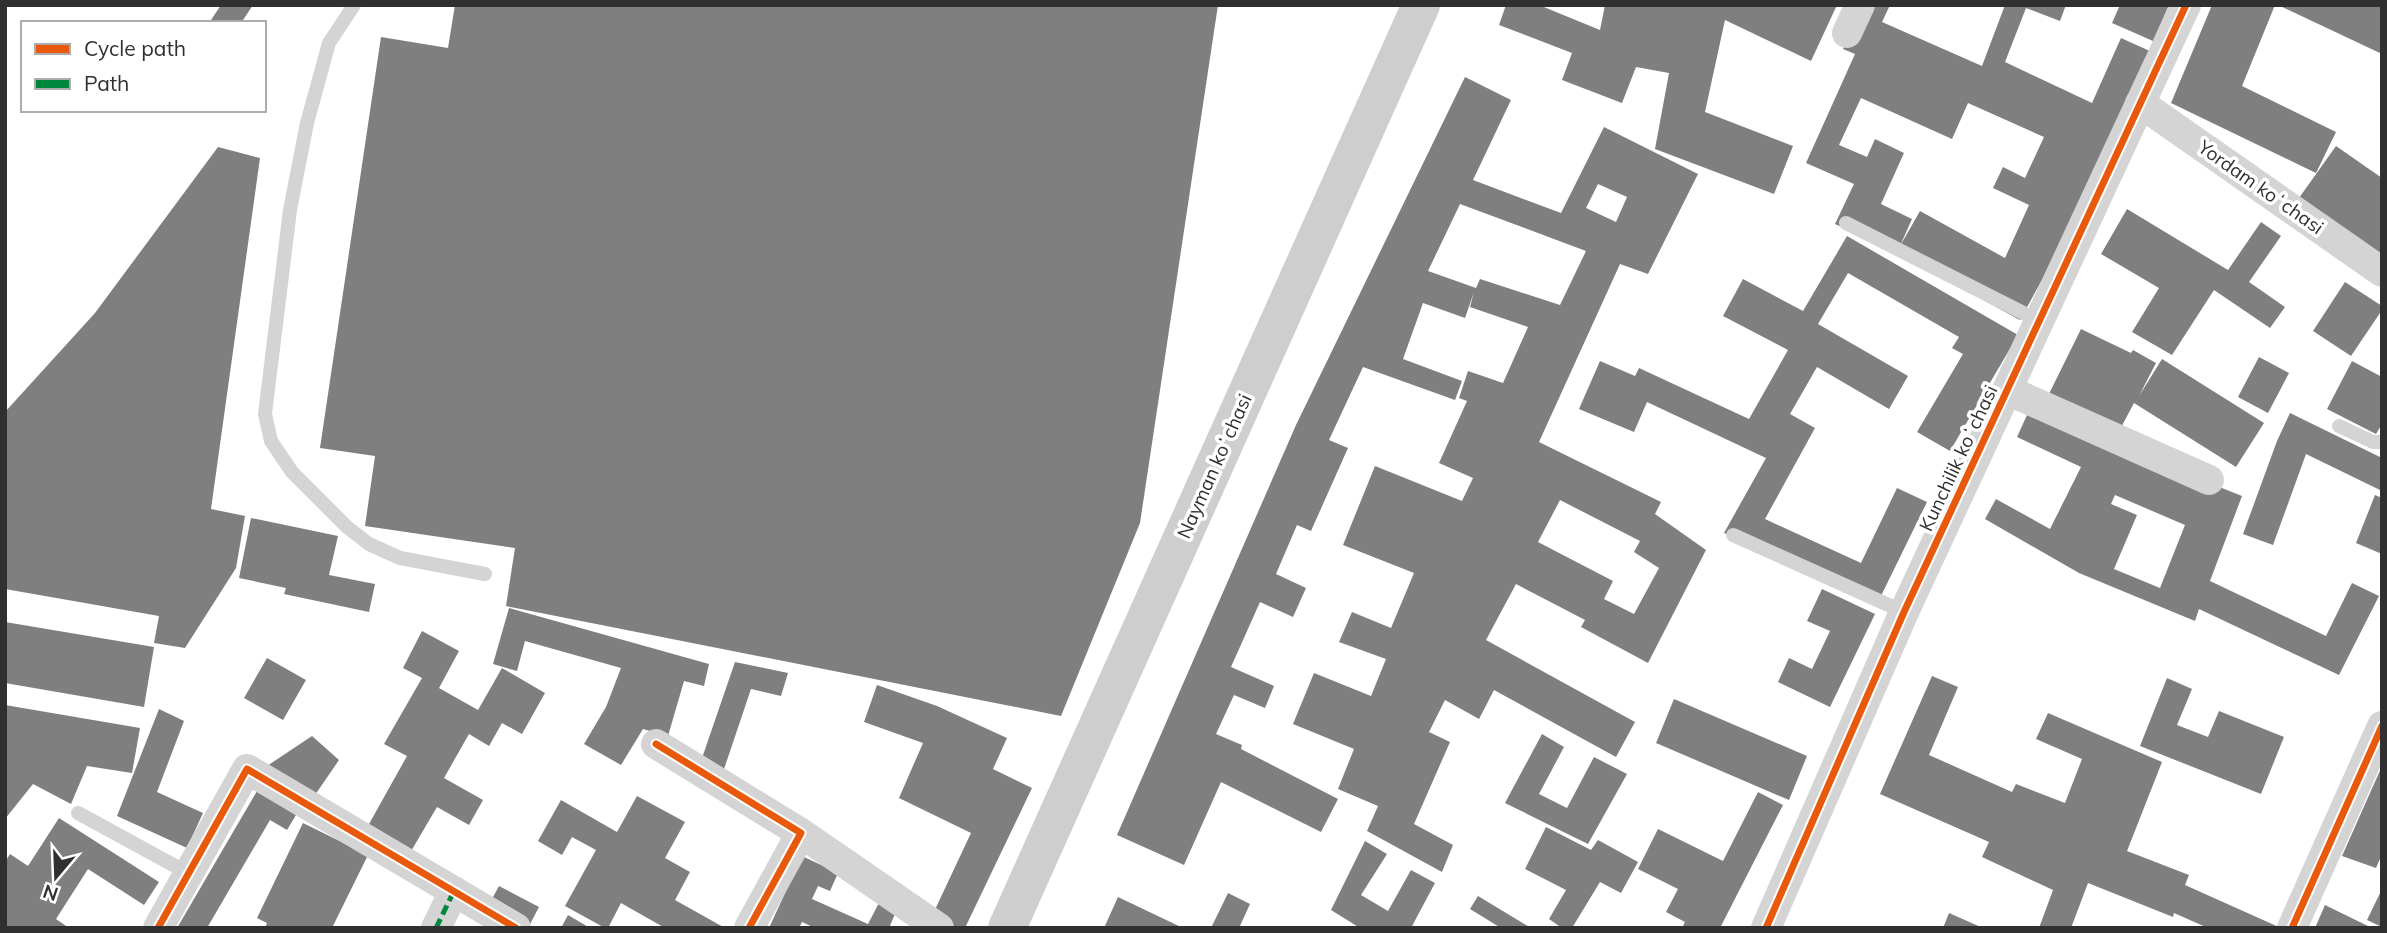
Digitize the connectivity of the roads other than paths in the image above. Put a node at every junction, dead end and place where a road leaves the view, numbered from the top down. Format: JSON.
{"nodes":[{"id":1,"x":355,"y":5,"type":"edge"},
{"id":2,"x":1422,"y":5,"type":"edge"},
{"id":3,"x":1860,"y":5,"type":"edge"},
{"id":4,"x":2186,"y":5,"type":"edge"},
{"id":5,"x":1847,"y":33,"type":"dead end"},
{"id":6,"x":2140,"y":103,"type":"junction"},
{"id":7,"x":1846,"y":223,"type":"dead end"},
{"id":8,"x":2382,"y":272,"type":"edge"},
{"id":9,"x":2039,"y":321,"type":"junction"},
{"id":10,"x":2007,"y":390,"type":"junction"},
{"id":11,"x":2339,"y":426,"type":"dead end"},
{"id":12,"x":2382,"y":442,"type":"edge"},
{"id":13,"x":2210,"y":480,"type":"dead end"},
{"id":14,"x":1733,"y":535,"type":"dead end"},
{"id":15,"x":485,"y":574,"type":"dead end"},
{"id":16,"x":1904,"y":612,"type":"junction"},
{"id":17,"x":2382,"y":726,"type":"edge"},
{"id":18,"x":656,"y":744,"type":"dead end"},
{"id":19,"x":78,"y":813,"type":"dead end"},
{"id":20,"x":801,"y":833,"type":"junction"},
{"id":21,"x":188,"y":873,"type":"junction"},
{"id":22,"x":454,"y":891,"type":"junction"},
{"id":23,"x":158,"y":928,"type":"edge"},
{"id":24,"x":436,"y":928,"type":"edge"},
{"id":25,"x":516,"y":928,"type":"edge"},
{"id":26,"x":750,"y":928,"type":"edge"},
{"id":27,"x":939,"y":928,"type":"edge"},
{"id":28,"x":1007,"y":928,"type":"edge"},
{"id":29,"x":1766,"y":928,"type":"edge"},
{"id":30,"x":2292,"y":928,"type":"edge"}],
"edges":[{"from":1,"to":15,"type":"lane"},
{"from":2,"to":28,"type":"main road","name":"Nayman koʻchasi"},
{"from":3,"to":5,"type":"street"},
{"from":4,"to":6,"type":"street","name":"Kunchilik koʻchasi"},
{"from":6,"to":8,"type":"street","name":"Yordam koʻchasi"},
{"from":6,"to":9,"type":"street","name":"Kunchilik koʻchasi"},
{"from":7,"to":9,"type":"lane"},
{"from":9,"to":10,"type":"street","name":"Kunchilik koʻchasi"},
{"from":10,"to":13,"type":"street"},
{"from":10,"to":16,"type":"street","name":"Kunchilik koʻchasi"},
{"from":11,"to":12,"type":"lane"},
{"from":14,"to":16,"type":"lane"},
{"from":16,"to":29,"type":"street","name":"Kunchilik koʻchasi"},
{"from":17,"to":30,"type":"street"},
{"from":18,"to":20,"type":"street"},
{"from":19,"to":21,"type":"lane"},
{"from":20,"to":26,"type":"street"},
{"from":20,"to":27,"type":"street"},
{"from":21,"to":22,"type":"street"},
{"from":21,"to":23,"type":"street"},
{"from":22,"to":24,"type":"street"},
{"from":22,"to":25,"type":"street"}]}
